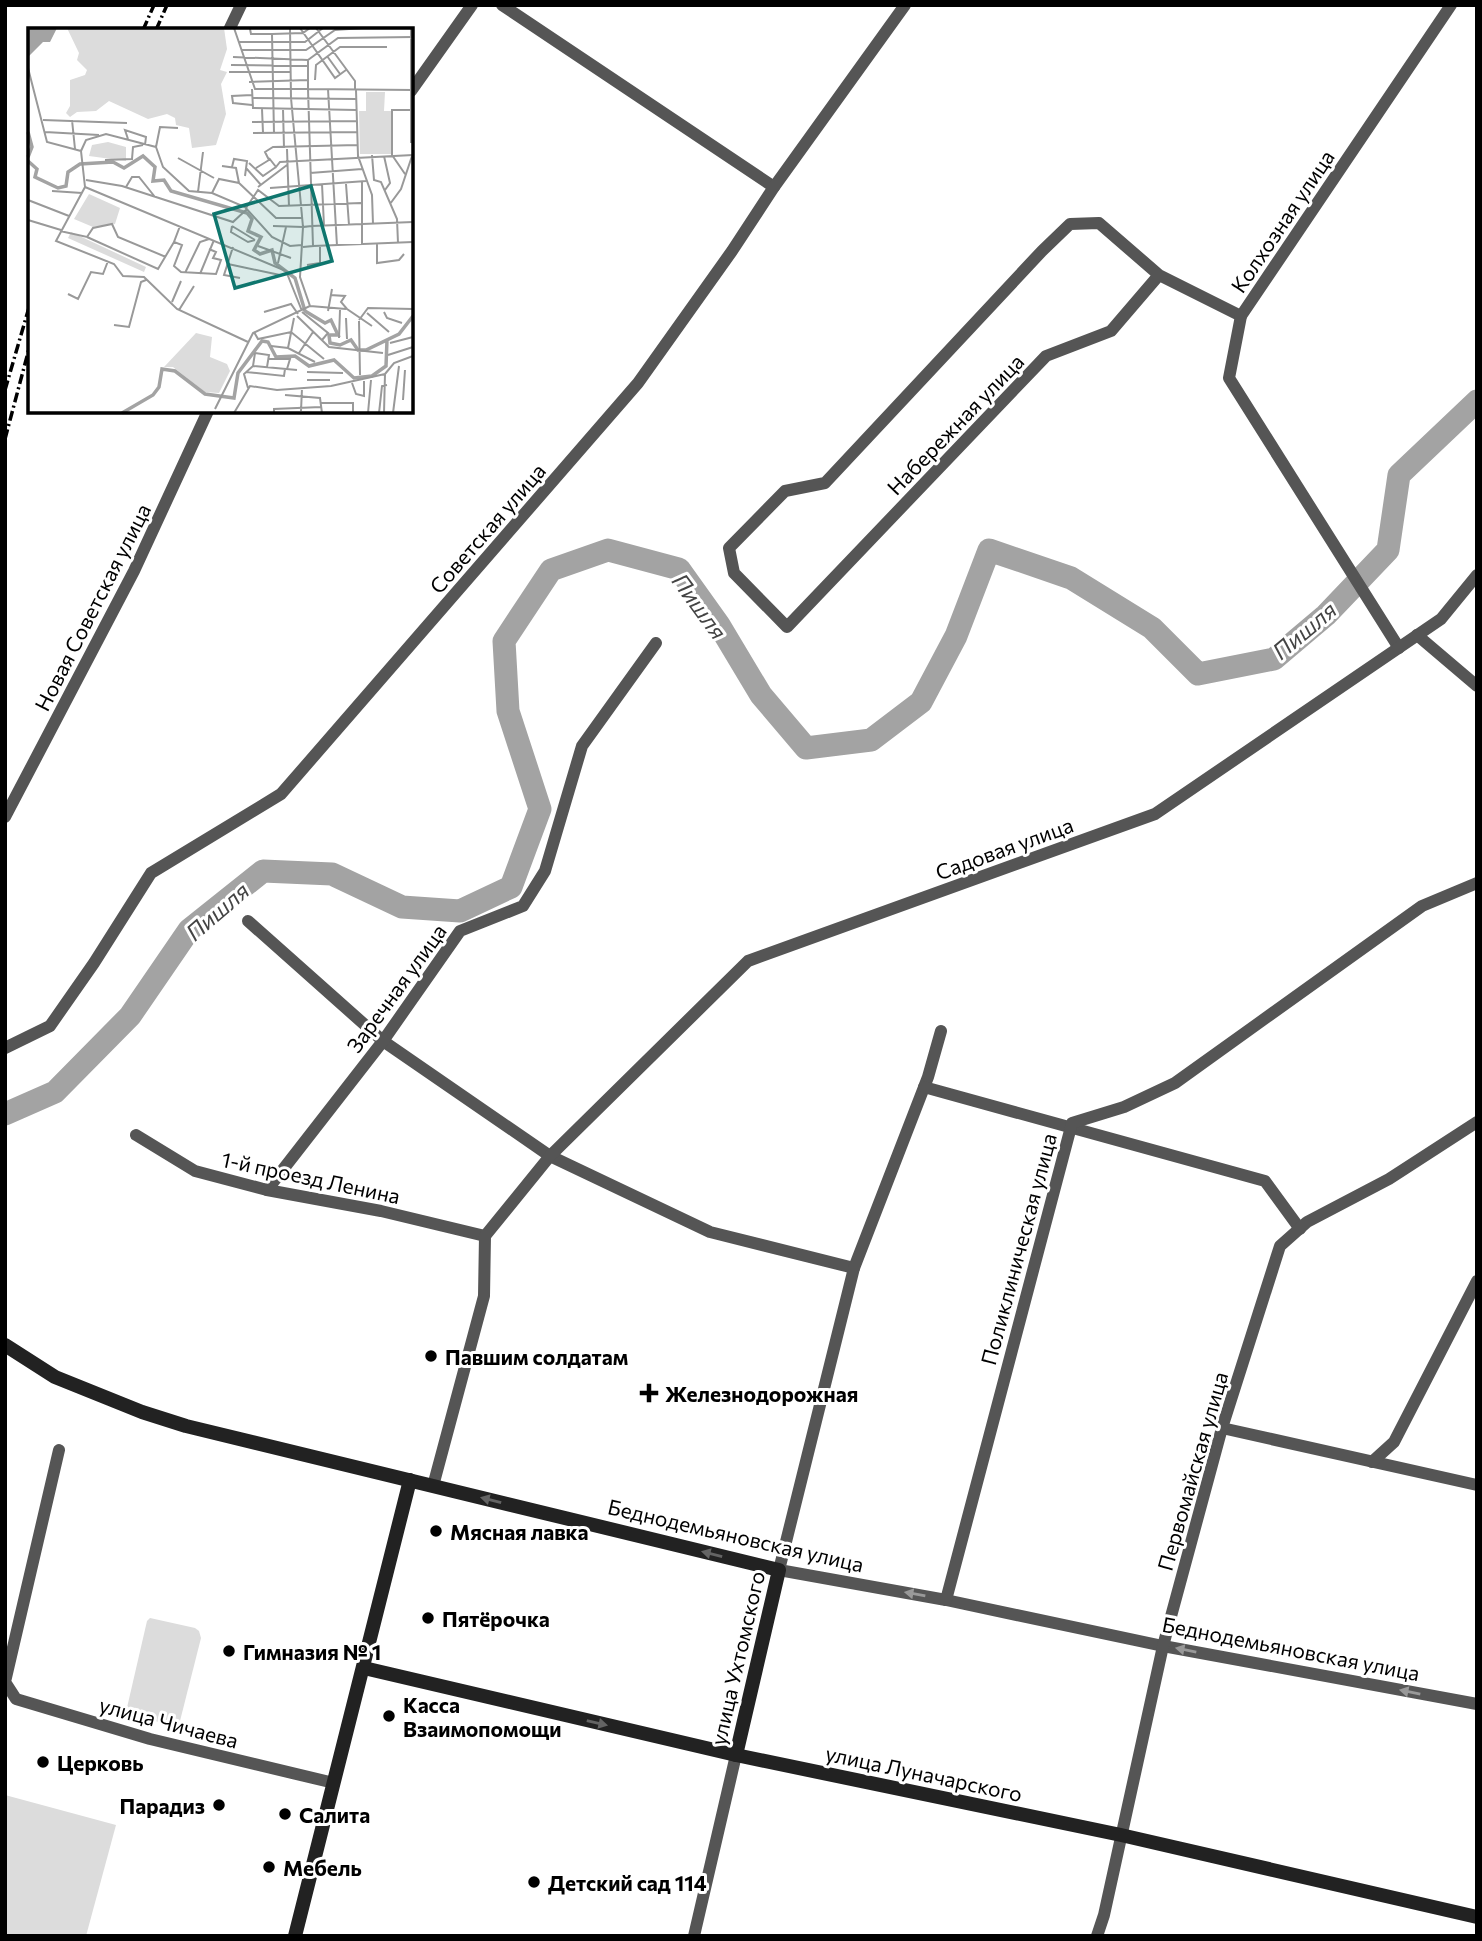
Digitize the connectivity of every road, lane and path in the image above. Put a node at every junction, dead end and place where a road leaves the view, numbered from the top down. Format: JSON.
{"nodes":[{"id":1,"x":241,"y":5,"type":"edge"},
{"id":2,"x":472,"y":5,"type":"edge"},
{"id":3,"x":502,"y":5,"type":"edge"},
{"id":4,"x":905,"y":5,"type":"edge"},
{"id":5,"x":1451,"y":5,"type":"edge"},
{"id":6,"x":230,"y":28,"type":"edge"},
{"id":7,"x":413,"y":88,"type":"edge"},
{"id":8,"x":774,"y":187,"type":"junction"},
{"id":9,"x":1159,"y":275,"type":"junction"},
{"id":10,"x":1241,"y":317,"type":"junction"},
{"id":11,"x":207,"y":413,"type":"edge"},
{"id":12,"x":1477,"y":575,"type":"edge"},
{"id":13,"x":1417,"y":635,"type":"junction"},
{"id":14,"x":656,"y":642,"type":"dead end"},
{"id":15,"x":1399,"y":648,"type":"junction"},
{"id":16,"x":1477,"y":686,"type":"edge"},
{"id":17,"x":5,"y":817,"type":"edge"},
{"id":18,"x":1477,"y":883,"type":"edge"},
{"id":19,"x":248,"y":921,"type":"dead end"},
{"id":20,"x":941,"y":1031,"type":"dead end"},
{"id":21,"x":383,"y":1041,"type":"junction"},
{"id":22,"x":5,"y":1048,"type":"edge"},
{"id":23,"x":924,"y":1087,"type":"junction"},
{"id":24,"x":1477,"y":1122,"type":"edge"},
{"id":25,"x":1070,"y":1129,"type":"junction"},
{"id":26,"x":136,"y":1135,"type":"dead end"},
{"id":27,"x":550,"y":1156,"type":"junction"},
{"id":28,"x":267,"y":1190,"type":"junction"},
{"id":29,"x":1300,"y":1229,"type":"junction"},
{"id":30,"x":485,"y":1236,"type":"junction"},
{"id":31,"x":854,"y":1268,"type":"junction"},
{"id":32,"x":1477,"y":1281,"type":"edge"},
{"id":33,"x":5,"y":1345,"type":"edge"},
{"id":34,"x":1222,"y":1428,"type":"junction"},
{"id":35,"x":59,"y":1450,"type":"dead end"},
{"id":36,"x":1372,"y":1462,"type":"junction"},
{"id":37,"x":410,"y":1480,"type":"junction"},
{"id":38,"x":1477,"y":1485,"type":"edge"},
{"id":39,"x":433,"y":1486,"type":"junction"},
{"id":40,"x":779,"y":1570,"type":"junction"},
{"id":41,"x":946,"y":1600,"type":"junction"},
{"id":42,"x":1163,"y":1646,"type":"junction"},
{"id":43,"x":364,"y":1668,"type":"junction"},
{"id":44,"x":5,"y":1682,"type":"edge"},
{"id":45,"x":1477,"y":1704,"type":"edge"},
{"id":46,"x":736,"y":1755,"type":"junction"},
{"id":47,"x":334,"y":1783,"type":"junction"},
{"id":48,"x":1121,"y":1835,"type":"junction"},
{"id":49,"x":1477,"y":1917,"type":"edge"},
{"id":50,"x":295,"y":1936,"type":"edge"},
{"id":51,"x":694,"y":1936,"type":"edge"},
{"id":52,"x":1097,"y":1936,"type":"edge"}],
"edges":[{"from":1,"to":6,"type":"street"},
{"from":2,"to":7,"type":"street"},
{"from":3,"to":8,"type":"street"},
{"from":4,"to":8,"type":"street","name":"Советская улица"},
{"from":5,"to":10,"type":"street","name":"Колхозная улица"},
{"from":8,"to":22,"type":"street","name":"Советская улица"},
{"from":9,"to":9,"type":"street","name":"Набережная улица"},
{"from":9,"to":10,"type":"street"},
{"from":10,"to":15,"type":"street","name":"Колхозная улица"},
{"from":11,"to":17,"type":"street","name":"Новая Советская улица"},
{"from":12,"to":13,"type":"street","name":"Садовая улица"},
{"from":13,"to":15,"type":"street","name":"Садовая улица"},
{"from":13,"to":16,"type":"street"},
{"from":14,"to":21,"type":"street","name":"Заречная улица"},
{"from":15,"to":27,"type":"street","name":"Садовая улица"},
{"from":18,"to":25,"type":"street","name":"Поликлиническая улица"},
{"from":19,"to":21,"type":"street"},
{"from":20,"to":23,"type":"street","name":"улица Ухтомского"},
{"from":21,"to":27,"type":"street"},
{"from":21,"to":28,"type":"street","name":"Заречная улица"},
{"from":23,"to":25,"type":"street"},
{"from":23,"to":31,"type":"street","name":"улица Ухтомского"},
{"from":24,"to":29,"type":"street","name":"Первомайская улица"},
{"from":25,"to":29,"type":"street"},
{"from":25,"to":41,"type":"street","name":"Поликлиническая улица"},
{"from":26,"to":28,"type":"street","name":"1-й проезд Ленина"},
{"from":27,"to":30,"type":"street","name":"Садовая улица"},
{"from":27,"to":31,"type":"street"},
{"from":28,"to":30,"type":"street","name":"1-й проезд Ленина"},
{"from":29,"to":34,"type":"street","name":"Первомайская улица"},
{"from":30,"to":39,"type":"street"},
{"from":31,"to":40,"type":"street","name":"улица Ухтомского"},
{"from":32,"to":36,"type":"street"},
{"from":33,"to":37,"type":"main road","name":"Беднодемьяновская улица"},
{"from":34,"to":36,"type":"street"},
{"from":34,"to":42,"type":"street","name":"Первомайская улица"},
{"from":35,"to":44,"type":"street"},
{"from":36,"to":38,"type":"street"},
{"from":37,"to":39,"type":"main road","name":"Беднодемьяновская улица"},
{"from":37,"to":43,"type":"main road"},
{"from":40,"to":39,"type":"main road","name":"Беднодемьяновская улица","one_way":true},
{"from":41,"to":40,"type":"street","name":"Беднодемьяновская улица","one_way":true},
{"from":40,"to":46,"type":"main road","name":"улица Ухтомского"},
{"from":41,"to":42,"type":"street","name":"Беднодемьяновская улица"},
{"from":45,"to":42,"type":"street","name":"Беднодемьяновская улица","one_way":true},
{"from":42,"to":48,"type":"street","name":"Первомайская улица"},
{"from":43,"to":46,"type":"main road","name":"улица Луначарского","one_way":true},
{"from":43,"to":47,"type":"main road"},
{"from":44,"to":47,"type":"street","name":"улица Чичаева"},
{"from":46,"to":48,"type":"main road","name":"улица Луначарского"},
{"from":46,"to":51,"type":"street","name":"улица Ухтомского"},
{"from":47,"to":50,"type":"main road"},
{"from":48,"to":49,"type":"main road","name":"улица Луначарского"},
{"from":48,"to":52,"type":"street","name":"Первомайская улица"}]}
